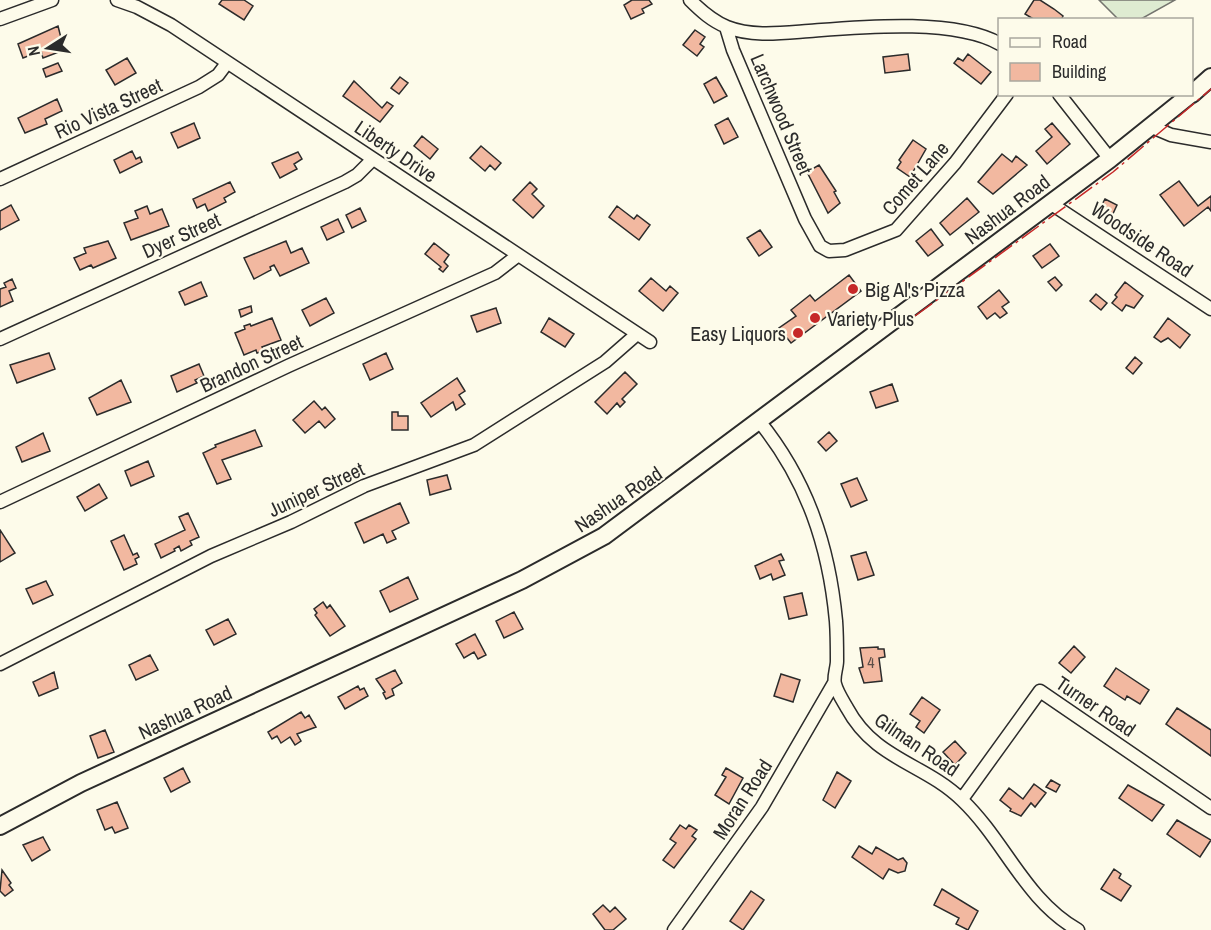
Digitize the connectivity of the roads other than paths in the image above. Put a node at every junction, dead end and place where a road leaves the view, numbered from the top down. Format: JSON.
{"nodes":[{"id":1,"x":52,"y":0,"type":"edge"},
{"id":2,"x":117,"y":0,"type":"edge"},
{"id":3,"x":690,"y":0,"type":"edge"},
{"id":4,"x":0,"y":19,"type":"edge"},
{"id":5,"x":726,"y":27,"type":"junction"},
{"id":6,"x":998,"y":44,"type":"edge"},
{"id":7,"x":227,"y":63,"type":"junction"},
{"id":8,"x":1211,"y":77,"type":"edge"},
{"id":9,"x":1193,"y":92,"type":"edge"},
{"id":10,"x":1005,"y":96,"type":"edge"},
{"id":11,"x":1061,"y":96,"type":"edge"},
{"id":12,"x":1189,"y":96,"type":"edge"},
{"id":13,"x":1152,"y":127,"type":"junction"},
{"id":14,"x":1211,"y":142,"type":"edge"},
{"id":15,"x":373,"y":159,"type":"junction"},
{"id":16,"x":1110,"y":159,"type":"junction"},
{"id":17,"x":0,"y":179,"type":"edge"},
{"id":18,"x":1050,"y":203,"type":"junction"},
{"id":19,"x":829,"y":251,"type":"joint"},
{"id":20,"x":517,"y":256,"type":"junction"},
{"id":21,"x":1211,"y":309,"type":"edge"},
{"id":22,"x":637,"y":333,"type":"junction"},
{"id":23,"x":0,"y":339,"type":"edge"},
{"id":24,"x":650,"y":342,"type":"dead end"},
{"id":25,"x":759,"y":421,"type":"junction"},
{"id":26,"x":0,"y":502,"type":"edge"},
{"id":27,"x":0,"y":664,"type":"edge"},
{"id":28,"x":834,"y":682,"type":"junction"},
{"id":29,"x":962,"y":799,"type":"junction"},
{"id":30,"x":1211,"y":808,"type":"edge"},
{"id":31,"x":0,"y":826,"type":"edge"},
{"id":32,"x":674,"y":930,"type":"edge"},
{"id":33,"x":1078,"y":930,"type":"edge"}],
"edges":[{"from":1,"to":4,"type":"street"},
{"from":2,"to":7,"type":"street","name":"Liberty Drive"},
{"from":3,"to":5,"type":"street"},
{"from":5,"to":6,"type":"street"},
{"from":5,"to":19,"type":"street","name":"Larchwood Street"},
{"from":7,"to":15,"type":"street","name":"Liberty Drive"},
{"from":7,"to":17,"type":"street","name":"Rio Vista Street"},
{"from":8,"to":9,"type":"main road","name":"Nashua Road"},
{"from":10,"to":19,"type":"street","name":"Comet Lane"},
{"from":11,"to":16,"type":"street"},
{"from":12,"to":13,"type":"main road","name":"Nashua Road"},
{"from":13,"to":14,"type":"street"},
{"from":13,"to":16,"type":"main road","name":"Nashua Road"},
{"from":15,"to":20,"type":"street","name":"Liberty Drive"},
{"from":15,"to":23,"type":"street","name":"Dyer Street"},
{"from":16,"to":18,"type":"main road","name":"Nashua Road"},
{"from":18,"to":21,"type":"street","name":"Woodside Road"},
{"from":18,"to":25,"type":"main road","name":"Nashua Road"},
{"from":20,"to":22,"type":"street","name":"Liberty Drive"},
{"from":20,"to":26,"type":"street","name":"Brandon Street"},
{"from":22,"to":24,"type":"street","name":"Liberty Drive"},
{"from":22,"to":27,"type":"street","name":"Juniper Street"},
{"from":25,"to":28,"type":"street","name":"Gilman Road"},
{"from":25,"to":31,"type":"main road","name":"Nashua Road"},
{"from":28,"to":29,"type":"street","name":"Gilman Road"},
{"from":28,"to":32,"type":"street","name":"Moran Road"},
{"from":29,"to":30,"type":"street","name":"Turner Road"},
{"from":29,"to":33,"type":"street","name":"Gilman Road"}]}
